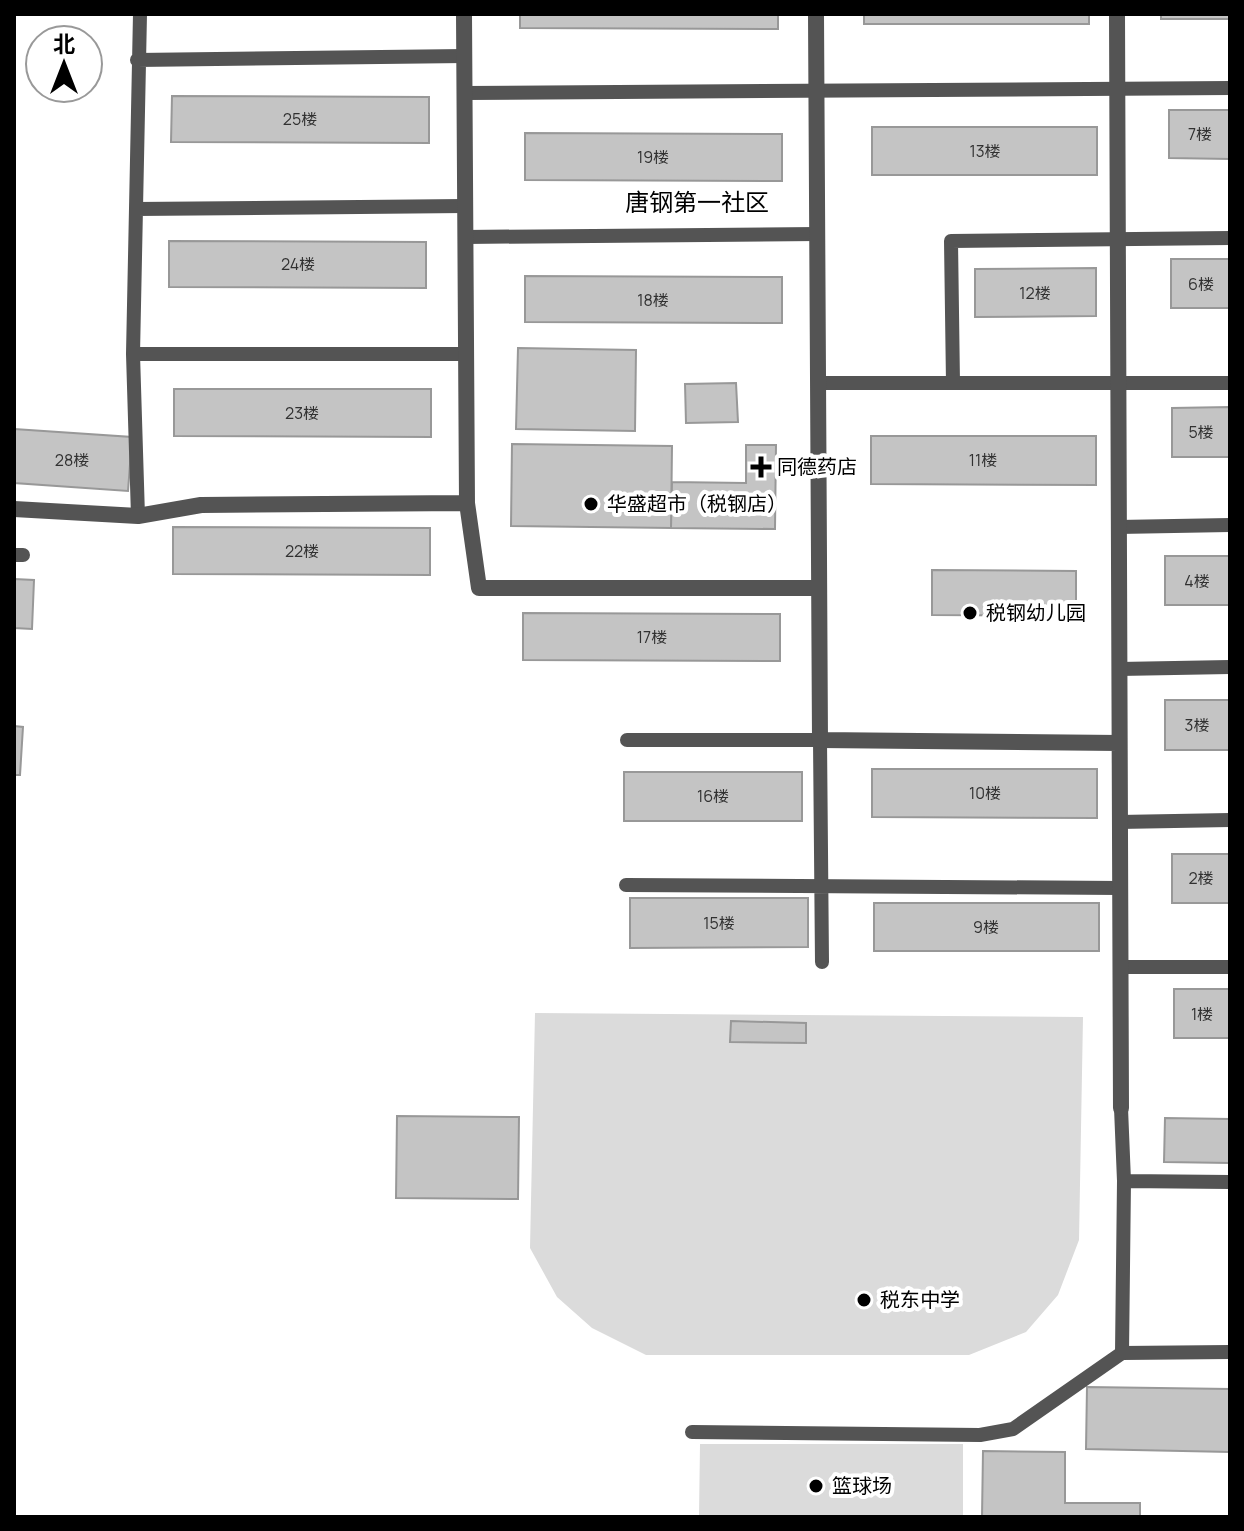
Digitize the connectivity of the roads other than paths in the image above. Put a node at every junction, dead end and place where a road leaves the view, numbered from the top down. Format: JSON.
{"nodes":[{"id":1,"x":140,"y":14,"type":"edge"},
{"id":2,"x":464,"y":14,"type":"edge"},
{"id":3,"x":816,"y":14,"type":"edge"},
{"id":4,"x":1117,"y":14,"type":"edge"},
{"id":5,"x":465,"y":56,"type":"junction"},
{"id":6,"x":137,"y":60,"type":"junction"},
{"id":7,"x":1230,"y":88,"type":"edge"},
{"id":8,"x":1117,"y":89,"type":"junction"},
{"id":9,"x":817,"y":91,"type":"junction"},
{"id":10,"x":465,"y":93,"type":"junction"},
{"id":11,"x":465,"y":206,"type":"junction"},
{"id":12,"x":136,"y":209,"type":"junction"},
{"id":13,"x":818,"y":234,"type":"junction"},
{"id":14,"x":465,"y":237,"type":"junction"},
{"id":15,"x":1230,"y":238,"type":"edge"},
{"id":16,"x":1117,"y":239,"type":"junction"},
{"id":17,"x":133,"y":354,"type":"junction"},
{"id":18,"x":465,"y":354,"type":"junction"},
{"id":19,"x":818,"y":383,"type":"junction"},
{"id":20,"x":953,"y":383,"type":"junction"},
{"id":21,"x":1118,"y":383,"type":"junction"},
{"id":22,"x":1230,"y":383,"type":"edge"},
{"id":23,"x":467,"y":503,"type":"junction"},
{"id":24,"x":14,"y":509,"type":"edge"},
{"id":25,"x":138,"y":516,"type":"junction"},
{"id":26,"x":1230,"y":525,"type":"edge"},
{"id":27,"x":1118,"y":527,"type":"junction"},
{"id":28,"x":819,"y":588,"type":"junction"},
{"id":29,"x":1230,"y":667,"type":"edge"},
{"id":30,"x":1119,"y":669,"type":"junction"},
{"id":31,"x":627,"y":740,"type":"dead end"},
{"id":32,"x":820,"y":740,"type":"junction"},
{"id":33,"x":1119,"y":743,"type":"junction"},
{"id":34,"x":1230,"y":820,"type":"edge"},
{"id":35,"x":1119,"y":822,"type":"junction"},
{"id":36,"x":822,"y":884,"type":"junction"},
{"id":37,"x":626,"y":885,"type":"dead end"},
{"id":38,"x":1120,"y":888,"type":"junction"},
{"id":39,"x":822,"y":962,"type":"dead end"},
{"id":40,"x":1120,"y":967,"type":"junction"},
{"id":41,"x":1230,"y":967,"type":"edge"},
{"id":42,"x":1121,"y":1108,"type":"joint"},
{"id":43,"x":1124,"y":1181,"type":"junction"},
{"id":44,"x":1230,"y":1182,"type":"edge"},
{"id":45,"x":1230,"y":1352,"type":"edge"},
{"id":46,"x":1122,"y":1353,"type":"junction"},
{"id":47,"x":692,"y":1432,"type":"dead end"}],
"edges":[{"from":1,"to":6,"type":"lane"},
{"from":2,"to":5,"type":"street"},
{"from":3,"to":9,"type":"street"},
{"from":4,"to":8,"type":"street"},
{"from":5,"to":6,"type":"lane"},
{"from":5,"to":10,"type":"street"},
{"from":6,"to":12,"type":"lane"},
{"from":7,"to":8,"type":"lane"},
{"from":8,"to":9,"type":"lane"},
{"from":8,"to":16,"type":"street"},
{"from":9,"to":10,"type":"lane"},
{"from":9,"to":13,"type":"street"},
{"from":10,"to":11,"type":"street"},
{"from":11,"to":12,"type":"lane"},
{"from":11,"to":14,"type":"street"},
{"from":12,"to":17,"type":"lane"},
{"from":13,"to":14,"type":"lane"},
{"from":13,"to":19,"type":"street"},
{"from":14,"to":18,"type":"street"},
{"from":15,"to":16,"type":"lane"},
{"from":16,"to":20,"type":"lane"},
{"from":16,"to":21,"type":"street"},
{"from":17,"to":18,"type":"lane"},
{"from":17,"to":25,"type":"lane"},
{"from":18,"to":23,"type":"street"},
{"from":19,"to":20,"type":"lane"},
{"from":19,"to":28,"type":"street"},
{"from":20,"to":21,"type":"lane"},
{"from":21,"to":22,"type":"lane"},
{"from":21,"to":27,"type":"street"},
{"from":23,"to":25,"type":"street"},
{"from":23,"to":28,"type":"street"},
{"from":24,"to":25,"type":"street"},
{"from":26,"to":27,"type":"lane"},
{"from":27,"to":30,"type":"street"},
{"from":28,"to":32,"type":"street"},
{"from":29,"to":30,"type":"lane"},
{"from":30,"to":33,"type":"street"},
{"from":31,"to":32,"type":"lane"},
{"from":32,"to":33,"type":"street"},
{"from":32,"to":36,"type":"lane"},
{"from":33,"to":35,"type":"street"},
{"from":34,"to":35,"type":"lane"},
{"from":35,"to":38,"type":"street"},
{"from":36,"to":37,"type":"lane"},
{"from":36,"to":38,"type":"lane"},
{"from":36,"to":39,"type":"lane"},
{"from":38,"to":40,"type":"street"},
{"from":40,"to":41,"type":"lane"},
{"from":40,"to":42,"type":"street"},
{"from":42,"to":43,"type":"lane"},
{"from":43,"to":44,"type":"lane"},
{"from":43,"to":46,"type":"lane"},
{"from":45,"to":46,"type":"lane"},
{"from":46,"to":47,"type":"lane"}]}
